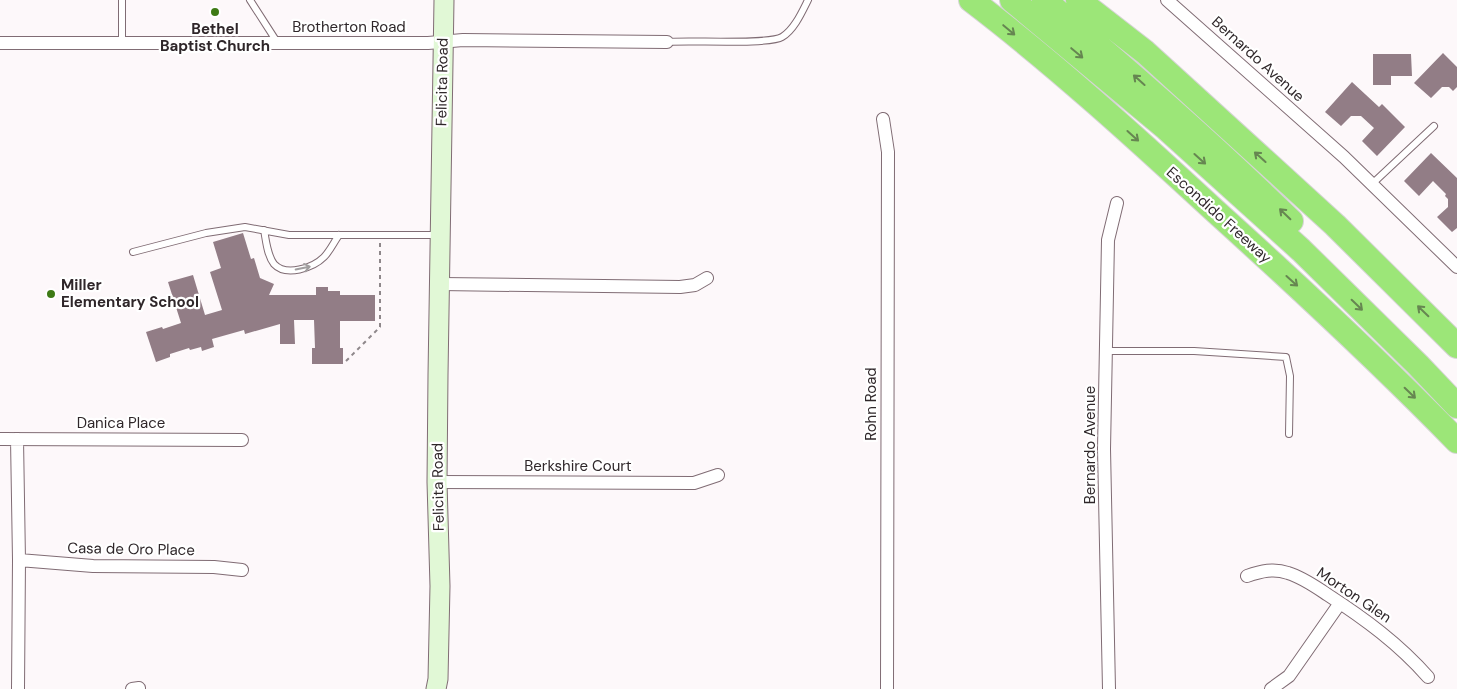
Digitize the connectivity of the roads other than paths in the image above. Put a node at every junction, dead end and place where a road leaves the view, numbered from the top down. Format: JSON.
{"nodes":[{"id":1,"x":122,"y":0,"type":"edge"},
{"id":2,"x":250,"y":0,"type":"edge"},
{"id":3,"x":444,"y":0,"type":"edge"},
{"id":4,"x":808,"y":0,"type":"edge"},
{"id":5,"x":971,"y":0,"type":"edge"},
{"id":6,"x":1012,"y":0,"type":"edge"},
{"id":7,"x":1044,"y":0,"type":"edge"},
{"id":8,"x":1078,"y":0,"type":"edge"},
{"id":9,"x":1094,"y":0,"type":"edge"},
{"id":10,"x":1167,"y":0,"type":"edge"},
{"id":11,"x":443,"y":42,"type":"junction"},
{"id":12,"x":667,"y":42,"type":"joint"},
{"id":13,"x":0,"y":43,"type":"edge"},
{"id":14,"x":122,"y":43,"type":"junction"},
{"id":15,"x":278,"y":43,"type":"junction"},
{"id":16,"x":1145,"y":52,"type":"junction"},
{"id":17,"x":883,"y":119,"type":"dead end"},
{"id":18,"x":1434,"y":126,"type":"dead end"},
{"id":19,"x":1372,"y":184,"type":"junction"},
{"id":20,"x":1117,"y":203,"type":"dead end"},
{"id":21,"x":264,"y":230,"type":"junction"},
{"id":22,"x":339,"y":235,"type":"junction"},
{"id":23,"x":440,"y":235,"type":"junction"},
{"id":24,"x":133,"y":252,"type":"dead end"},
{"id":25,"x":1457,"y":267,"type":"edge"},
{"id":26,"x":707,"y":278,"type":"dead end"},
{"id":27,"x":440,"y":284,"type":"junction"},
{"id":28,"x":1457,"y":346,"type":"edge"},
{"id":29,"x":1107,"y":351,"type":"junction"},
{"id":30,"x":1457,"y":383,"type":"edge"},
{"id":31,"x":1457,"y":406,"type":"edge"},
{"id":32,"x":1289,"y":434,"type":"dead end"},
{"id":33,"x":0,"y":439,"type":"edge"},
{"id":34,"x":17,"y":439,"type":"junction"},
{"id":35,"x":242,"y":440,"type":"dead end"},
{"id":36,"x":1457,"y":441,"type":"edge"},
{"id":37,"x":718,"y":475,"type":"dead end"},
{"id":38,"x":437,"y":482,"type":"junction"},
{"id":39,"x":19,"y":560,"type":"junction"},
{"id":40,"x":242,"y":570,"type":"dead end"},
{"id":41,"x":1247,"y":576,"type":"dead end"},
{"id":42,"x":1340,"y":603,"type":"junction"},
{"id":43,"x":1428,"y":677,"type":"dead end"},
{"id":44,"x":18,"y":689,"type":"edge"},
{"id":45,"x":436,"y":689,"type":"edge"},
{"id":46,"x":887,"y":689,"type":"edge"},
{"id":47,"x":1109,"y":689,"type":"edge"},
{"id":48,"x":1271,"y":689,"type":"edge"}],
"edges":[{"from":1,"to":14,"type":"lane"},
{"from":2,"to":15,"type":"lane"},
{"from":3,"to":11,"type":"main road","name":"Felicita Road"},
{"from":4,"to":12,"type":"lane"},
{"from":5,"to":36,"type":"highway","name":"Escondido Freeway","one_way":true},
{"from":6,"to":31,"type":"highway","one_way":true},
{"from":30,"to":7,"type":"highway","one_way":true},
{"from":8,"to":16,"type":"highway"},
{"from":9,"to":16,"type":"highway"},
{"from":10,"to":19,"type":"street","name":"Bernardo Avenue"},
{"from":11,"to":12,"type":"street","name":"Brotherton Road"},
{"from":11,"to":15,"type":"street","name":"Brotherton Road"},
{"from":11,"to":23,"type":"main road","name":"Felicita Road"},
{"from":13,"to":14,"type":"street","name":"Brotherton Road"},
{"from":14,"to":15,"type":"street","name":"Brotherton Road"},
{"from":28,"to":16,"type":"highway","one_way":true},
{"from":17,"to":46,"type":"street","name":"Rohn Road"},
{"from":18,"to":19,"type":"lane"},
{"from":19,"to":25,"type":"street","name":"Bernardo Avenue"},
{"from":20,"to":29,"type":"street","name":"Bernardo Avenue"},
{"from":21,"to":22,"type":"lane"},
{"from":21,"to":22,"type":"lane","one_way":true},
{"from":21,"to":24,"type":"lane"},
{"from":22,"to":23,"type":"lane"},
{"from":23,"to":27,"type":"main road","name":"Felicita Road"},
{"from":26,"to":27,"type":"street"},
{"from":27,"to":38,"type":"main road","name":"Felicita Road"},
{"from":29,"to":32,"type":"lane"},
{"from":29,"to":47,"type":"street","name":"Bernardo Avenue"},
{"from":33,"to":34,"type":"street","name":"Danica Place"},
{"from":34,"to":35,"type":"street","name":"Danica Place"},
{"from":34,"to":39,"type":"street"},
{"from":37,"to":38,"type":"street","name":"Berkshire Court"},
{"from":38,"to":45,"type":"main road","name":"Felicita Road"},
{"from":39,"to":40,"type":"street","name":"Casa de Oro Place"},
{"from":39,"to":44,"type":"street"},
{"from":41,"to":42,"type":"street","name":"Morton Glen"},
{"from":42,"to":43,"type":"street","name":"Morton Glen"},
{"from":42,"to":48,"type":"street"}]}
